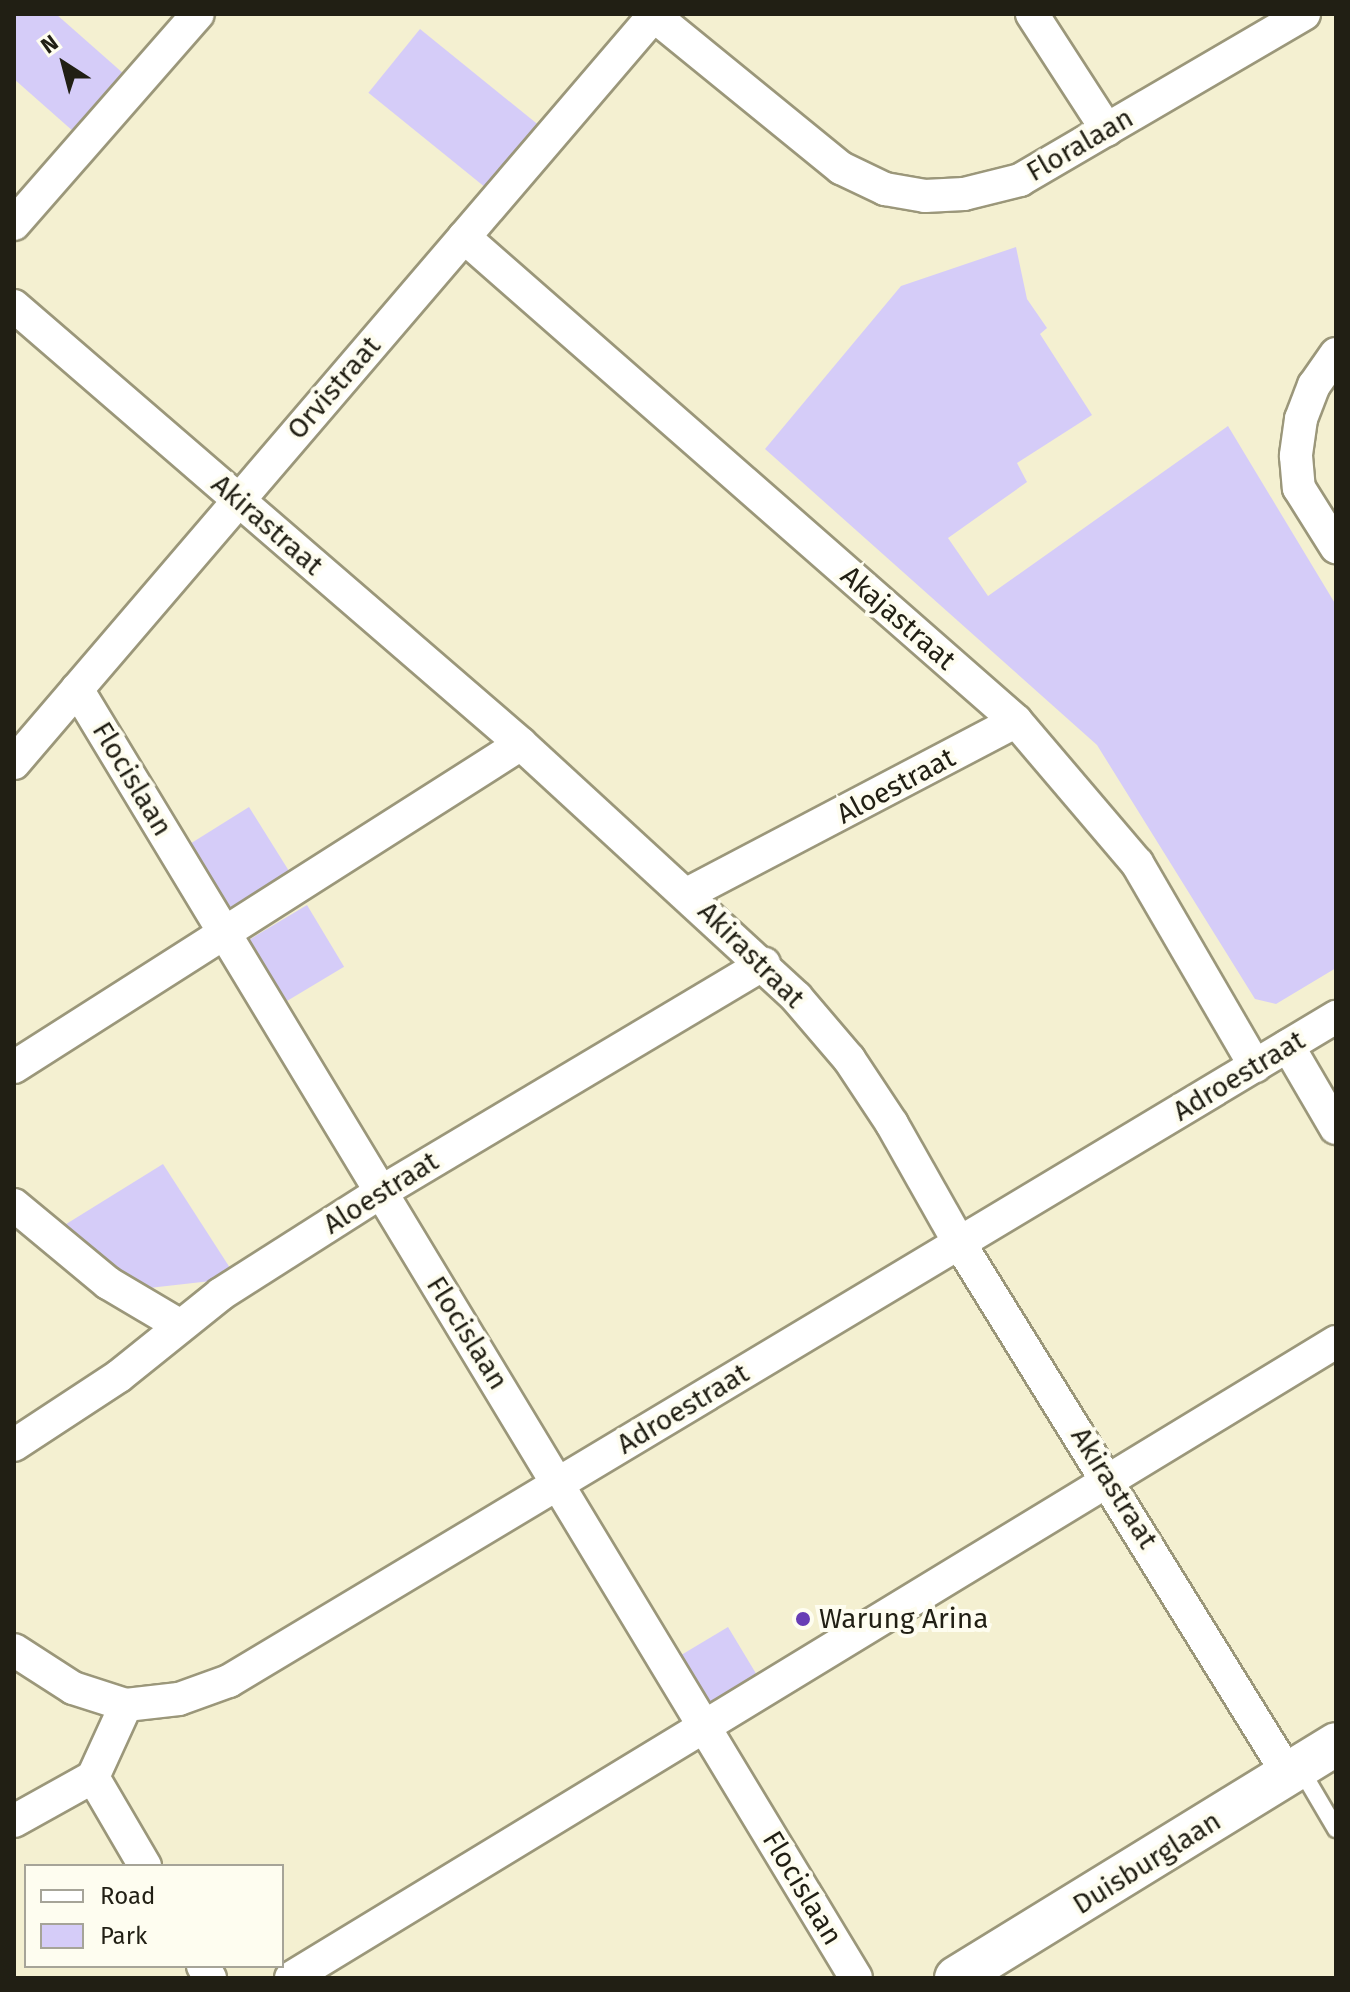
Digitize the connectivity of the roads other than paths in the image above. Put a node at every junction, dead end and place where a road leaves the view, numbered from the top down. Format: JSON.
{"nodes":[{"id":1,"x":198,"y":14,"type":"edge"},
{"id":2,"x":1032,"y":14,"type":"edge"},
{"id":3,"x":1304,"y":14,"type":"edge"},
{"id":4,"x":653,"y":15,"type":"edge"},
{"id":5,"x":1107,"y":130,"type":"junction"},
{"id":6,"x":14,"y":224,"type":"edge"},
{"id":7,"x":464,"y":237,"type":"junction"},
{"id":8,"x":14,"y":306,"type":"edge"},
{"id":9,"x":1336,"y":354,"type":"edge"},
{"id":10,"x":237,"y":500,"type":"junction"},
{"id":11,"x":1336,"y":547,"type":"edge"},
{"id":12,"x":77,"y":689,"type":"junction"},
{"id":13,"x":1016,"y":721,"type":"junction"},
{"id":14,"x":521,"y":744,"type":"junction"},
{"id":15,"x":14,"y":763,"type":"edge"},
{"id":16,"x":689,"y":893,"type":"junction"},
{"id":17,"x":225,"y":933,"type":"junction"},
{"id":18,"x":764,"y":964,"type":"junction"},
{"id":19,"x":1336,"y":1017,"type":"edge"},
{"id":20,"x":1288,"y":1046,"type":"junction"},
{"id":21,"x":1255,"y":1066,"type":"junction"},
{"id":22,"x":14,"y":1067,"type":"edge"},
{"id":23,"x":1336,"y":1128,"type":"edge"},
{"id":24,"x":381,"y":1192,"type":"junction"},
{"id":25,"x":14,"y":1205,"type":"edge"},
{"id":26,"x":960,"y":1244,"type":"junction"},
{"id":27,"x":179,"y":1325,"type":"junction"},
{"id":28,"x":1336,"y":1342,"type":"edge"},
{"id":29,"x":14,"y":1445,"type":"edge"},
{"id":30,"x":1110,"y":1480,"type":"junction"},
{"id":31,"x":560,"y":1483,"type":"junction"},
{"id":32,"x":14,"y":1650,"type":"edge"},
{"id":33,"x":126,"y":1705,"type":"junction"},
{"id":34,"x":704,"y":1726,"type":"junction"},
{"id":35,"x":1336,"y":1744,"type":"edge"},
{"id":36,"x":1294,"y":1771,"type":"junction"},
{"id":37,"x":93,"y":1777,"type":"junction"},
{"id":38,"x":14,"y":1821,"type":"edge"},
{"id":39,"x":1336,"y":1829,"type":"edge"},
{"id":40,"x":144,"y":1864,"type":"edge"},
{"id":41,"x":291,"y":1978,"type":"edge"},
{"id":42,"x":856,"y":1978,"type":"edge"},
{"id":43,"x":956,"y":1978,"type":"edge"}],
"edges":[{"from":1,"to":6,"type":"street"},
{"from":2,"to":5,"type":"street"},
{"from":3,"to":5,"type":"street","name":"Floralaan"},
{"from":4,"to":5,"type":"street","name":"Floralaan"},
{"from":4,"to":7,"type":"street","name":"Orvistraat"},
{"from":7,"to":10,"type":"street","name":"Orvistraat"},
{"from":7,"to":13,"type":"street","name":"Akajastraat"},
{"from":8,"to":10,"type":"street","name":"Akirastraat"},
{"from":9,"to":11,"type":"street"},
{"from":10,"to":12,"type":"street","name":"Orvistraat"},
{"from":10,"to":14,"type":"street","name":"Akirastraat"},
{"from":12,"to":15,"type":"street","name":"Orvistraat"},
{"from":12,"to":17,"type":"street","name":"Flocislaan"},
{"from":13,"to":16,"type":"street","name":"Aloestraat"},
{"from":13,"to":21,"type":"street","name":"Akajastraat"},
{"from":14,"to":16,"type":"street","name":"Akirastraat"},
{"from":14,"to":17,"type":"street"},
{"from":16,"to":18,"type":"street","name":"Akirastraat"},
{"from":17,"to":22,"type":"street"},
{"from":17,"to":24,"type":"street","name":"Flocislaan"},
{"from":18,"to":24,"type":"street","name":"Aloestraat"},
{"from":18,"to":26,"type":"street","name":"Akirastraat"},
{"from":19,"to":20,"type":"street","name":"Adroestraat"},
{"from":20,"to":21,"type":"street","name":"Adroestraat"},
{"from":20,"to":23,"type":"street"},
{"from":21,"to":26,"type":"street","name":"Adroestraat"},
{"from":24,"to":27,"type":"street","name":"Aloestraat"},
{"from":24,"to":31,"type":"street","name":"Flocislaan"},
{"from":25,"to":27,"type":"street"},
{"from":26,"to":30,"type":"street","name":"Akirastraat"},
{"from":26,"to":31,"type":"street","name":"Adroestraat"},
{"from":27,"to":29,"type":"street","name":"Aloestraat"},
{"from":28,"to":30,"type":"street"},
{"from":30,"to":34,"type":"street"},
{"from":30,"to":36,"type":"street","name":"Akirastraat"},
{"from":31,"to":33,"type":"street","name":"Adroestraat"},
{"from":31,"to":34,"type":"street","name":"Flocislaan"},
{"from":32,"to":33,"type":"street","name":"Adroestraat"},
{"from":33,"to":37,"type":"street"},
{"from":34,"to":41,"type":"street"},
{"from":34,"to":42,"type":"street","name":"Flocislaan"},
{"from":35,"to":36,"type":"street","name":"Duisburglaan"},
{"from":36,"to":39,"type":"lane"},
{"from":36,"to":43,"type":"street","name":"Duisburglaan"},
{"from":37,"to":38,"type":"street"},
{"from":37,"to":40,"type":"street"}]}
